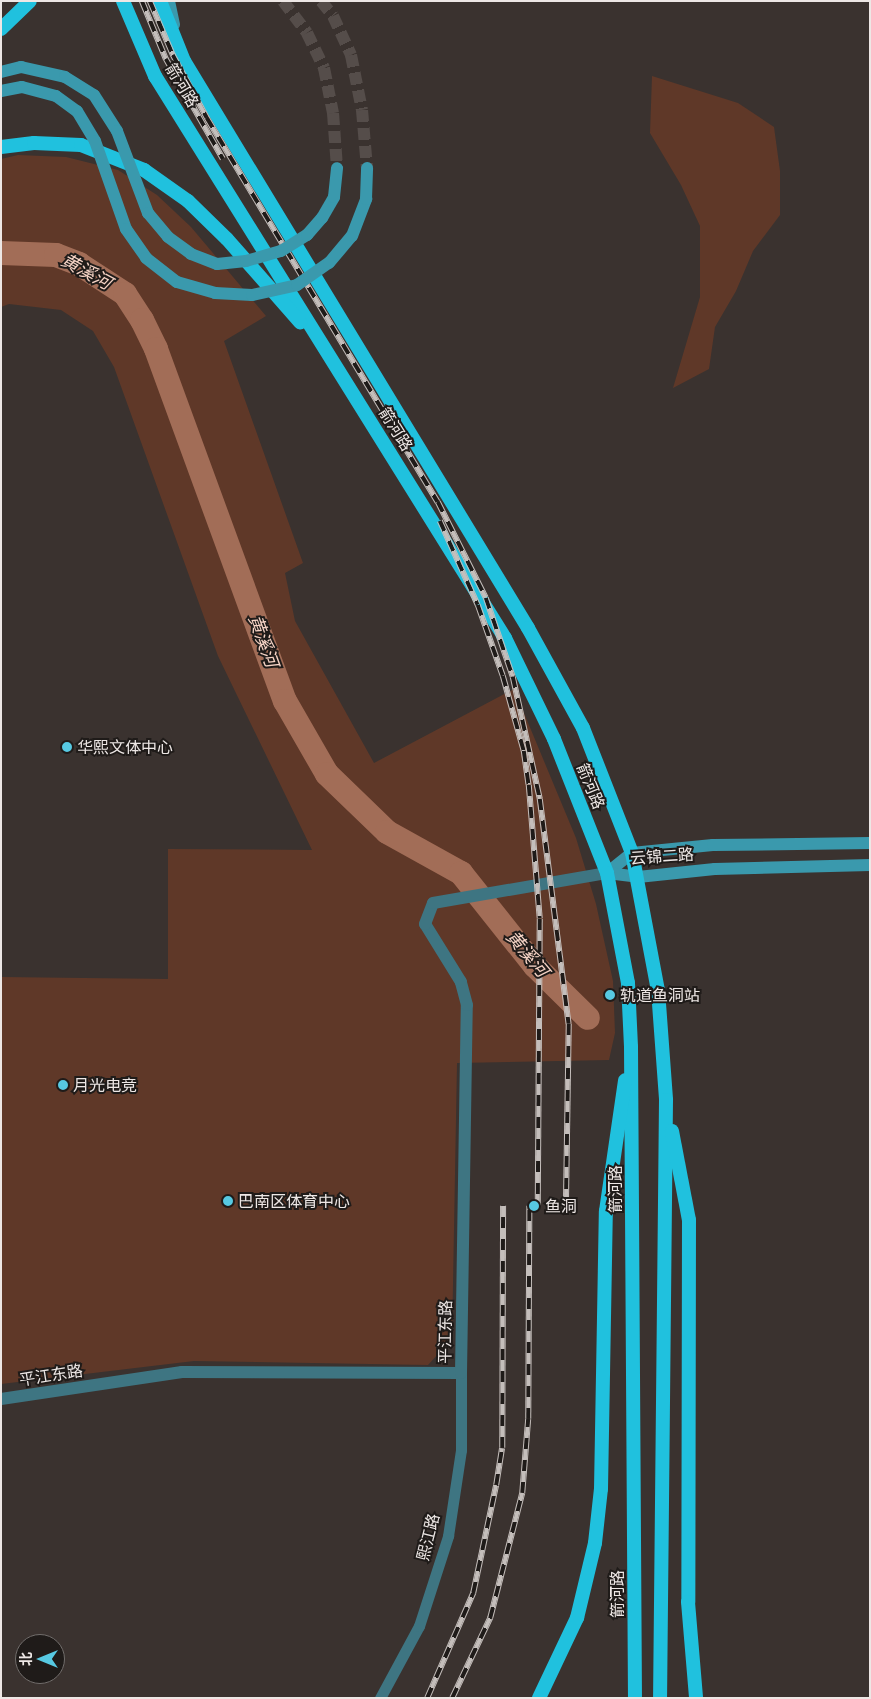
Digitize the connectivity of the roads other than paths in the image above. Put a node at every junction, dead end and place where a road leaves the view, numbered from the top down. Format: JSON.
{"nodes":[{"id":1,"x":30,"y":1,"type":"edge"},
{"id":2,"x":123,"y":1,"type":"edge"},
{"id":3,"x":160,"y":1,"type":"edge"},
{"id":4,"x":168,"y":1,"type":"edge"},
{"id":5,"x":1,"y":29,"type":"edge"},
{"id":6,"x":184,"y":60,"type":"junction"},
{"id":7,"x":1,"y":72,"type":"edge"},
{"id":8,"x":1,"y":91,"type":"edge"},
{"id":9,"x":1,"y":147,"type":"edge"},
{"id":10,"x":336,"y":168,"type":"tunnel mouth"},
{"id":11,"x":368,"y":168,"type":"tunnel mouth"},
{"id":12,"x":326,"y":351,"type":"junction"},
{"id":13,"x":870,"y":843,"type":"edge"},
{"id":14,"x":632,"y":854,"type":"junction"},
{"id":15,"x":870,"y":865,"type":"edge"},
{"id":16,"x":607,"y":873,"type":"junction"},
{"id":17,"x":638,"y":877,"type":"junction"},
{"id":18,"x":631,"y":1047,"type":"junction"},
{"id":19,"x":666,"y":1100,"type":"junction"},
{"id":20,"x":461,"y":1373,"type":"junction"},
{"id":21,"x":1,"y":1399,"type":"edge"},
{"id":22,"x":380,"y":1698,"type":"edge"},
{"id":23,"x":539,"y":1698,"type":"edge"},
{"id":24,"x":635,"y":1698,"type":"edge"},
{"id":25,"x":660,"y":1698,"type":"edge"},
{"id":26,"x":696,"y":1698,"type":"edge"}],
"edges":[{"from":1,"to":5,"type":"highway"},
{"from":2,"to":12,"type":"highway","name":"箭河路"},
{"from":3,"to":6,"type":"highway","name":"箭河路"},
{"from":4,"to":6,"type":"main road"},
{"from":6,"to":14,"type":"highway","name":"箭河路"},
{"from":7,"to":10,"type":"main road","bridge":true},
{"from":8,"to":11,"type":"main road","bridge":true},
{"from":9,"to":12,"type":"highway"},
{"from":12,"to":16,"type":"highway","name":"箭河路"},
{"from":13,"to":14,"type":"main road","name":"云锦二路"},
{"from":14,"to":16,"type":"main road","name":"云锦二路"},
{"from":14,"to":17,"type":"highway","name":"箭河路"},
{"from":15,"to":17,"type":"main road","name":"云锦二路"},
{"from":16,"to":17,"type":"main road","name":"云锦二路"},
{"from":16,"to":18,"type":"highway","name":"箭河路"},
{"from":16,"to":20,"type":"street","name":"平江东路"},
{"from":17,"to":19,"type":"highway","name":"箭河路"},
{"from":18,"to":23,"type":"highway"},
{"from":18,"to":24,"type":"highway","name":"箭河路"},
{"from":19,"to":25,"type":"highway","name":"箭河路"},
{"from":19,"to":26,"type":"highway"},
{"from":20,"to":21,"type":"street","name":"平江东路"},
{"from":20,"to":22,"type":"street","name":"熙江路"}]}
